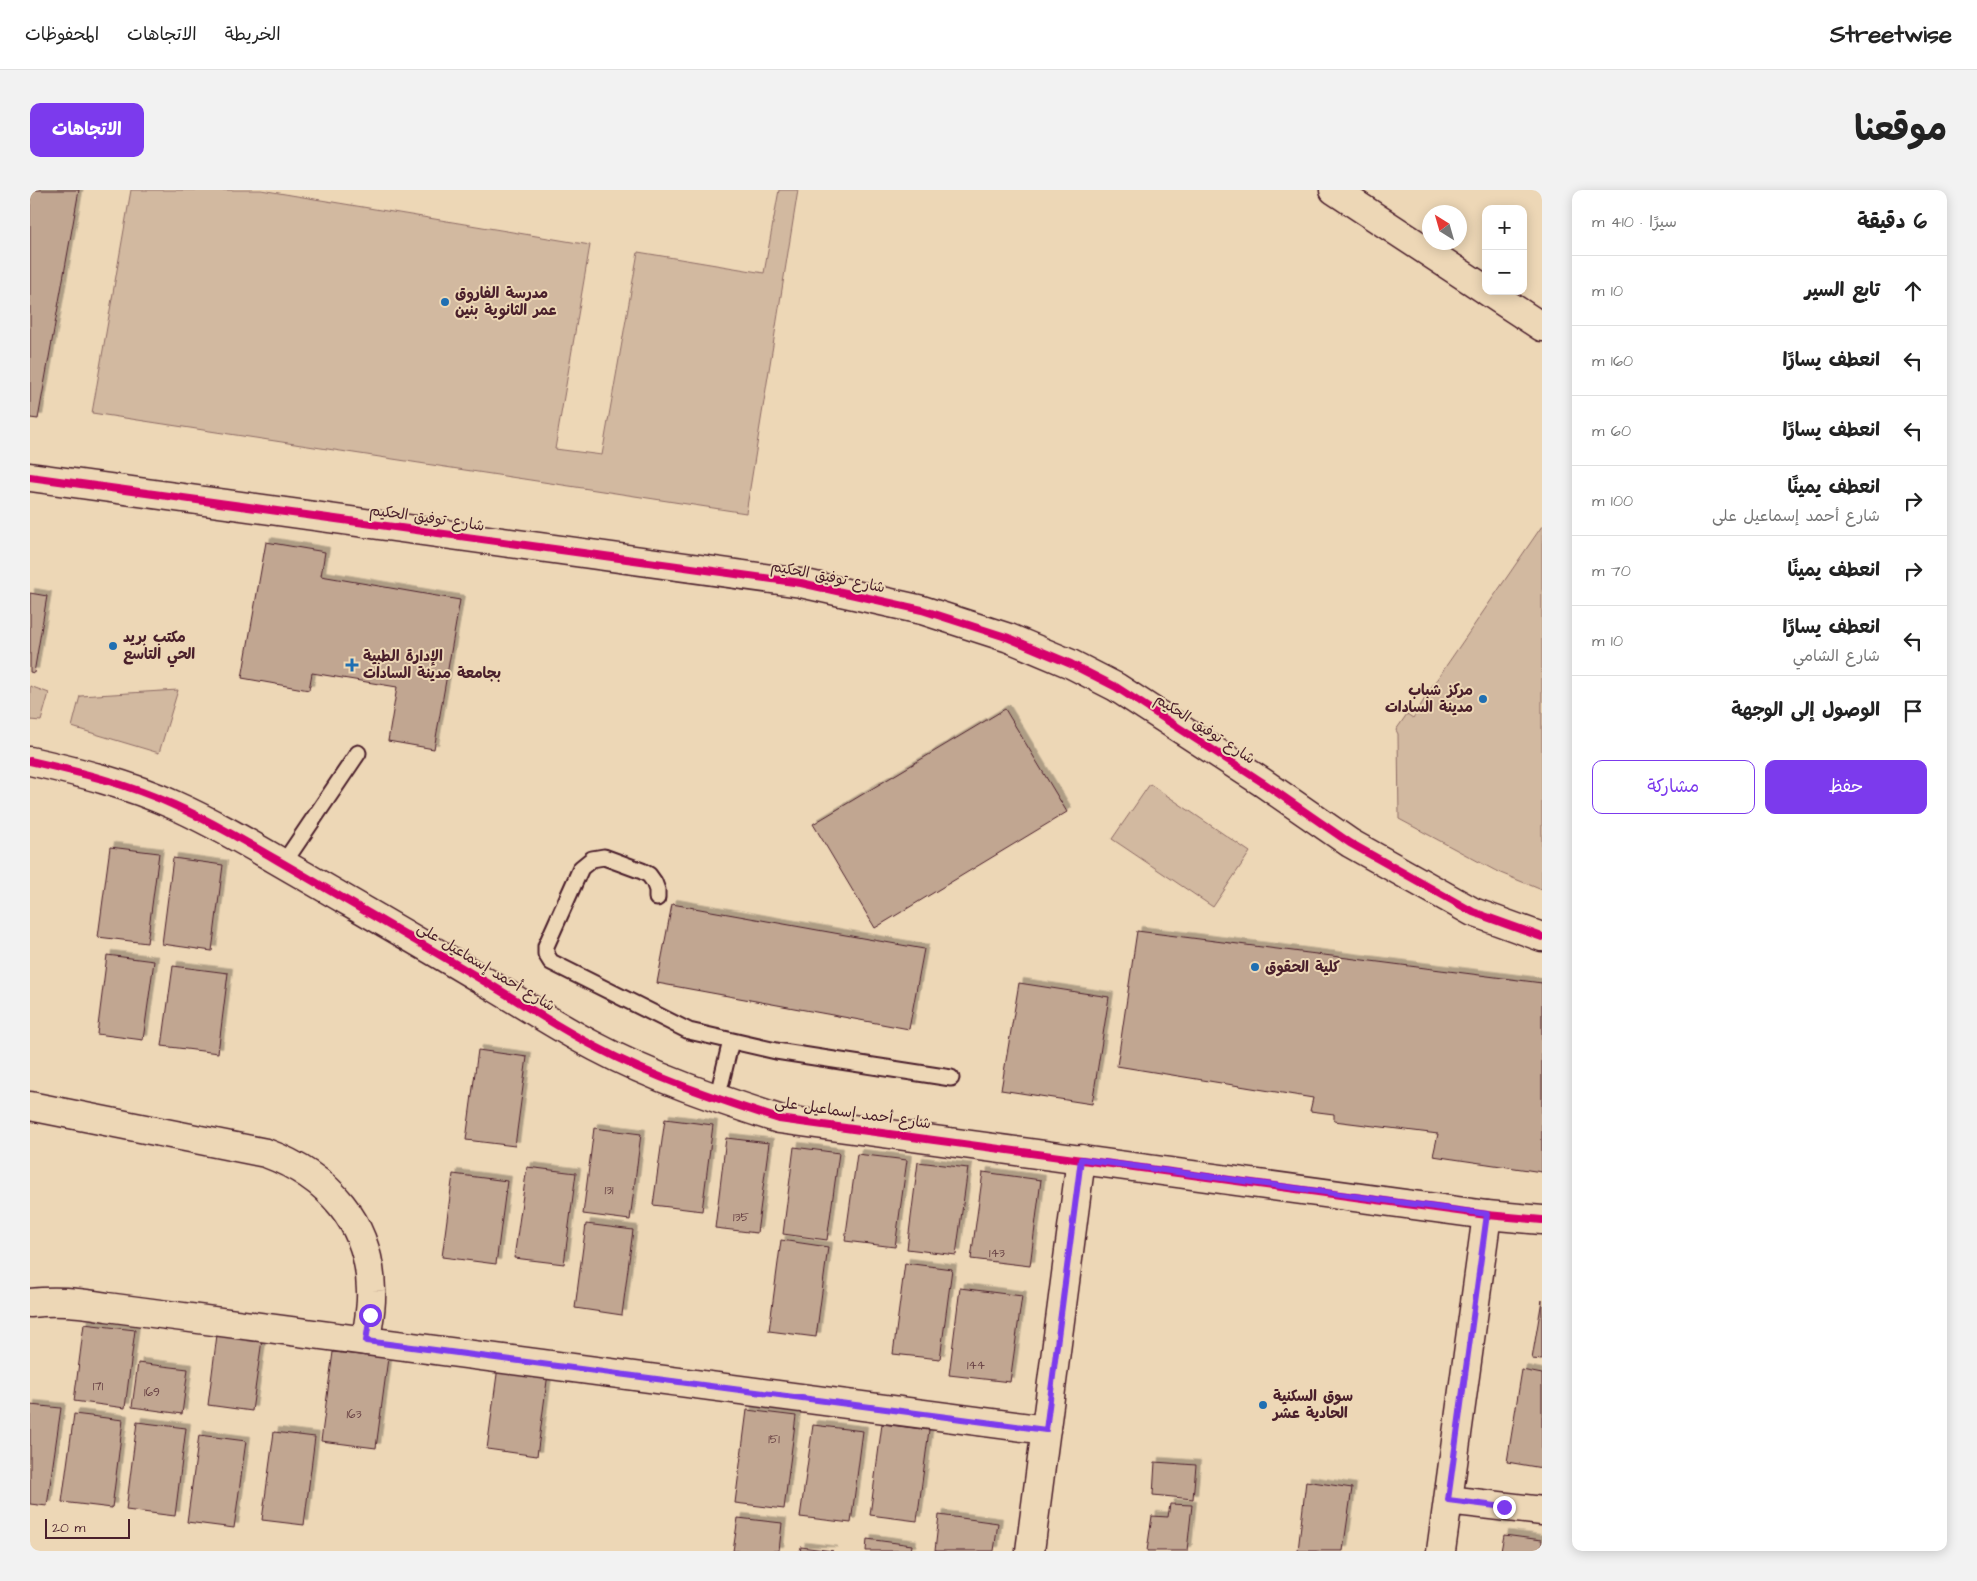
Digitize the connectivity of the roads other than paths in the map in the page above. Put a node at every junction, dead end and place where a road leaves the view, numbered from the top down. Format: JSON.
{"nodes":[{"id":1,"x":1334,"y":190,"type":"edge"},
{"id":2,"x":1482,"y":288,"type":"edge"},
{"id":3,"x":1492,"y":295,"type":"edge"},
{"id":4,"x":1542,"y":328,"type":"edge"},
{"id":5,"x":30,"y":477,"type":"edge"},
{"id":6,"x":358,"y":752,"type":"dead end"},
{"id":7,"x":30,"y":761,"type":"edge"},
{"id":8,"x":283,"y":864,"type":"junction"},
{"id":9,"x":656,"y":898,"type":"dead end"},
{"id":10,"x":1542,"y":937,"type":"edge"},
{"id":11,"x":731,"y":1041,"type":"junction"},
{"id":12,"x":951,"y":1078,"type":"dead end"},
{"id":13,"x":717,"y":1099,"type":"junction"},
{"id":14,"x":30,"y":1106,"type":"edge"},
{"id":15,"x":1081,"y":1159,"type":"junction"},
{"id":16,"x":1487,"y":1214,"type":"junction"},
{"id":17,"x":1542,"y":1220,"type":"edge"},
{"id":18,"x":30,"y":1304,"type":"edge"},
{"id":19,"x":366,"y":1341,"type":"junction"},
{"id":20,"x":1046,"y":1430,"type":"junction"},
{"id":21,"x":1448,"y":1500,"type":"junction"},
{"id":22,"x":1542,"y":1511,"type":"edge"},
{"id":23,"x":1030,"y":1551,"type":"edge"},
{"id":24,"x":1441,"y":1551,"type":"edge"}],
"edges":[{"from":1,"to":2,"type":"street"},
{"from":3,"to":4,"type":"street"},
{"from":5,"to":10,"type":"street","name":"شارع توفيق الحكيم"},
{"from":6,"to":8,"type":"lane"},
{"from":7,"to":8,"type":"street","name":"شارع أحمد إسماعيل على"},
{"from":8,"to":13,"type":"street","name":"شارع أحمد إسماعيل على"},
{"from":9,"to":11,"type":"lane"},
{"from":11,"to":12,"type":"lane"},
{"from":11,"to":13,"type":"lane"},
{"from":13,"to":15,"type":"street","name":"شارع أحمد إسماعيل على"},
{"from":14,"to":19,"type":"street"},
{"from":15,"to":16,"type":"street","name":"شارع أحمد إسماعيل على"},
{"from":15,"to":20,"type":"street"},
{"from":16,"to":17,"type":"street","name":"شارع أحمد إسماعيل على"},
{"from":16,"to":21,"type":"street"},
{"from":18,"to":19,"type":"street"},
{"from":19,"to":20,"type":"street"},
{"from":20,"to":23,"type":"street"},
{"from":21,"to":22,"type":"street"},
{"from":21,"to":24,"type":"street"}]}
